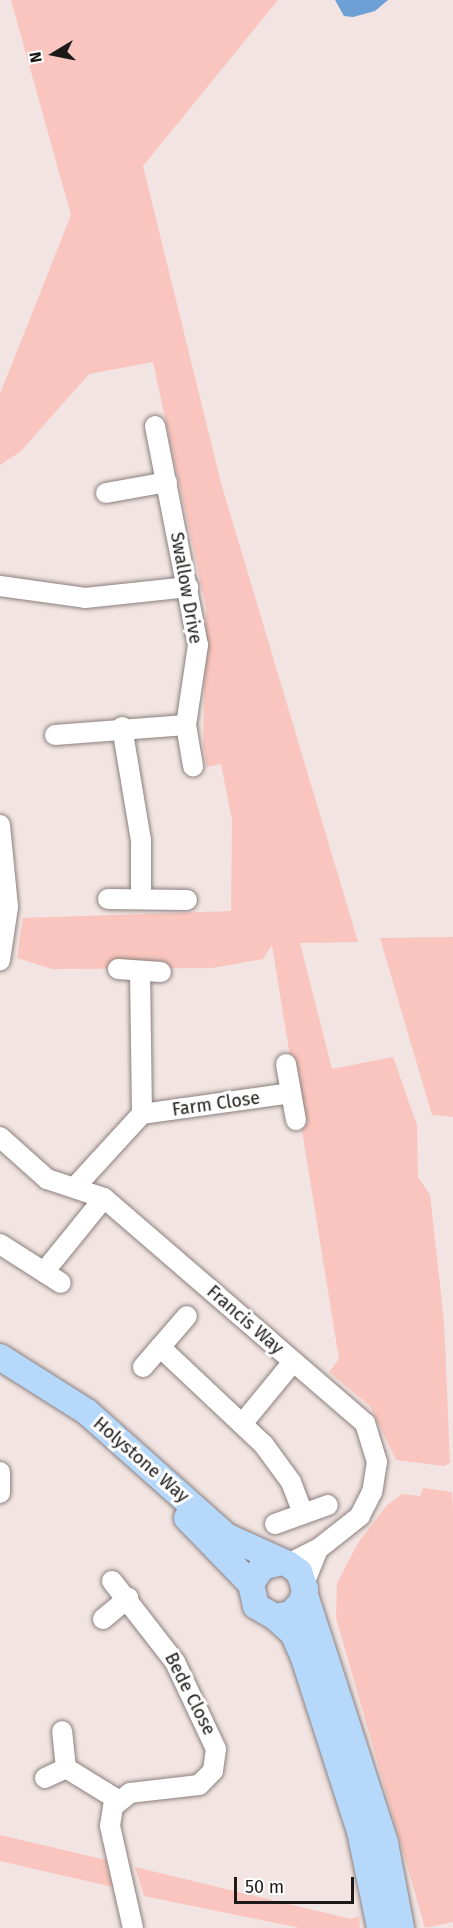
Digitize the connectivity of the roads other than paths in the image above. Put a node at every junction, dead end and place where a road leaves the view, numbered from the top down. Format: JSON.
{"nodes":[{"id":1,"x":155,"y":426,"type":"dead end"},
{"id":2,"x":167,"y":482,"type":"junction"},
{"id":3,"x":106,"y":493,"type":"dead end"},
{"id":4,"x":0,"y":586,"type":"edge"},
{"id":5,"x":188,"y":587,"type":"junction"},
{"id":6,"x":186,"y":725,"type":"junction"},
{"id":7,"x":122,"y":727,"type":"junction"},
{"id":8,"x":55,"y":735,"type":"dead end"},
{"id":9,"x":193,"y":766,"type":"dead end"},
{"id":10,"x":0,"y":825,"type":"edge"},
{"id":11,"x":108,"y":899,"type":"dead end"},
{"id":12,"x":141,"y":899,"type":"junction"},
{"id":13,"x":187,"y":900,"type":"dead end"},
{"id":14,"x":0,"y":960,"type":"edge"},
{"id":15,"x":118,"y":969,"type":"dead end"},
{"id":16,"x":140,"y":971,"type":"junction"},
{"id":17,"x":161,"y":972,"type":"dead end"},
{"id":18,"x":286,"y":1064,"type":"dead end"},
{"id":19,"x":291,"y":1093,"type":"junction"},
{"id":20,"x":141,"y":1114,"type":"junction"},
{"id":21,"x":296,"y":1120,"type":"dead end"},
{"id":22,"x":0,"y":1137,"type":"edge"},
{"id":23,"x":75,"y":1187,"type":"junction"},
{"id":24,"x":104,"y":1198,"type":"junction"},
{"id":25,"x":0,"y":1244,"type":"edge"},
{"id":26,"x":44,"y":1272,"type":"junction"},
{"id":27,"x":61,"y":1283,"type":"dead end"},
{"id":28,"x":187,"y":1316,"type":"dead end"},
{"id":29,"x":160,"y":1347,"type":"junction"},
{"id":30,"x":0,"y":1357,"type":"edge"},
{"id":31,"x":293,"y":1362,"type":"junction"},
{"id":32,"x":143,"y":1367,"type":"dead end"},
{"id":33,"x":0,"y":1368,"type":"edge"},
{"id":34,"x":242,"y":1424,"type":"junction"},
{"id":35,"x":0,"y":1472,"type":"edge"},
{"id":36,"x":0,"y":1493,"type":"edge"},
{"id":37,"x":328,"y":1505,"type":"dead end"},
{"id":38,"x":303,"y":1514,"type":"junction"},
{"id":39,"x":275,"y":1524,"type":"dead end"},
{"id":40,"x":318,"y":1549,"type":"junction"},
{"id":41,"x":285,"y":1563,"type":"junction"},
{"id":42,"x":112,"y":1581,"type":"dead end"},
{"id":43,"x":250,"y":1584,"type":"junction"},
{"id":44,"x":305,"y":1589,"type":"junction"},
{"id":45,"x":128,"y":1598,"type":"junction"},
{"id":46,"x":275,"y":1617,"type":"junction"},
{"id":47,"x":103,"y":1619,"type":"dead end"},
{"id":48,"x":62,"y":1731,"type":"dead end"},
{"id":49,"x":66,"y":1768,"type":"junction"},
{"id":50,"x":45,"y":1778,"type":"dead end"},
{"id":51,"x":118,"y":1800,"type":"junction"},
{"id":52,"x":133,"y":1928,"type":"edge"},
{"id":53,"x":380,"y":1928,"type":"edge"},
{"id":54,"x":401,"y":1928,"type":"edge"}],
"edges":[{"from":1,"to":2,"type":"street","name":"Swallow Drive"},
{"from":2,"to":3,"type":"street"},
{"from":2,"to":5,"type":"street","name":"Swallow Drive"},
{"from":4,"to":5,"type":"street"},
{"from":5,"to":6,"type":"street","name":"Swallow Drive"},
{"from":6,"to":7,"type":"street"},
{"from":6,"to":9,"type":"street","name":"Swallow Drive"},
{"from":7,"to":8,"type":"street"},
{"from":7,"to":12,"type":"street"},
{"from":10,"to":14,"type":"street"},
{"from":11,"to":12,"type":"street"},
{"from":12,"to":13,"type":"street"},
{"from":15,"to":16,"type":"street"},
{"from":16,"to":17,"type":"street"},
{"from":16,"to":20,"type":"street"},
{"from":18,"to":19,"type":"street"},
{"from":19,"to":20,"type":"street","name":"Farm Close"},
{"from":19,"to":21,"type":"street"},
{"from":20,"to":23,"type":"street"},
{"from":22,"to":23,"type":"street","name":"Francis Way"},
{"from":23,"to":24,"type":"street","name":"Francis Way"},
{"from":24,"to":26,"type":"street"},
{"from":24,"to":31,"type":"street","name":"Francis Way"},
{"from":25,"to":26,"type":"street"},
{"from":26,"to":27,"type":"street"},
{"from":28,"to":29,"type":"street"},
{"from":29,"to":32,"type":"street"},
{"from":29,"to":34,"type":"street"},
{"from":30,"to":41,"type":"main road","name":"Holystone Way"},
{"from":31,"to":34,"type":"street"},
{"from":31,"to":40,"type":"street","name":"Francis Way"},
{"from":33,"to":43,"type":"main road","name":"Holystone Way"},
{"from":34,"to":38,"type":"street"},
{"from":35,"to":36,"type":"street"},
{"from":37,"to":38,"type":"street"},
{"from":38,"to":39,"type":"street"},
{"from":40,"to":41,"type":"street","name":"Francis Way"},
{"from":40,"to":44,"type":"street","name":"Francis Way"},
{"from":41,"to":43,"type":"main road"},
{"from":41,"to":44,"type":"main road","name":"Holystone Way"},
{"from":42,"to":45,"type":"street","name":"Bede Close"},
{"from":43,"to":46,"type":"main road","name":"Holystone Way"},
{"from":44,"to":46,"type":"main road"},
{"from":44,"to":54,"type":"main road","name":"Holystone Way"},
{"from":45,"to":47,"type":"street"},
{"from":45,"to":51,"type":"street","name":"Bede Close"},
{"from":46,"to":53,"type":"main road","name":"Holystone Way"},
{"from":48,"to":49,"type":"street"},
{"from":49,"to":50,"type":"street"},
{"from":49,"to":51,"type":"street"},
{"from":51,"to":52,"type":"street"}]}
